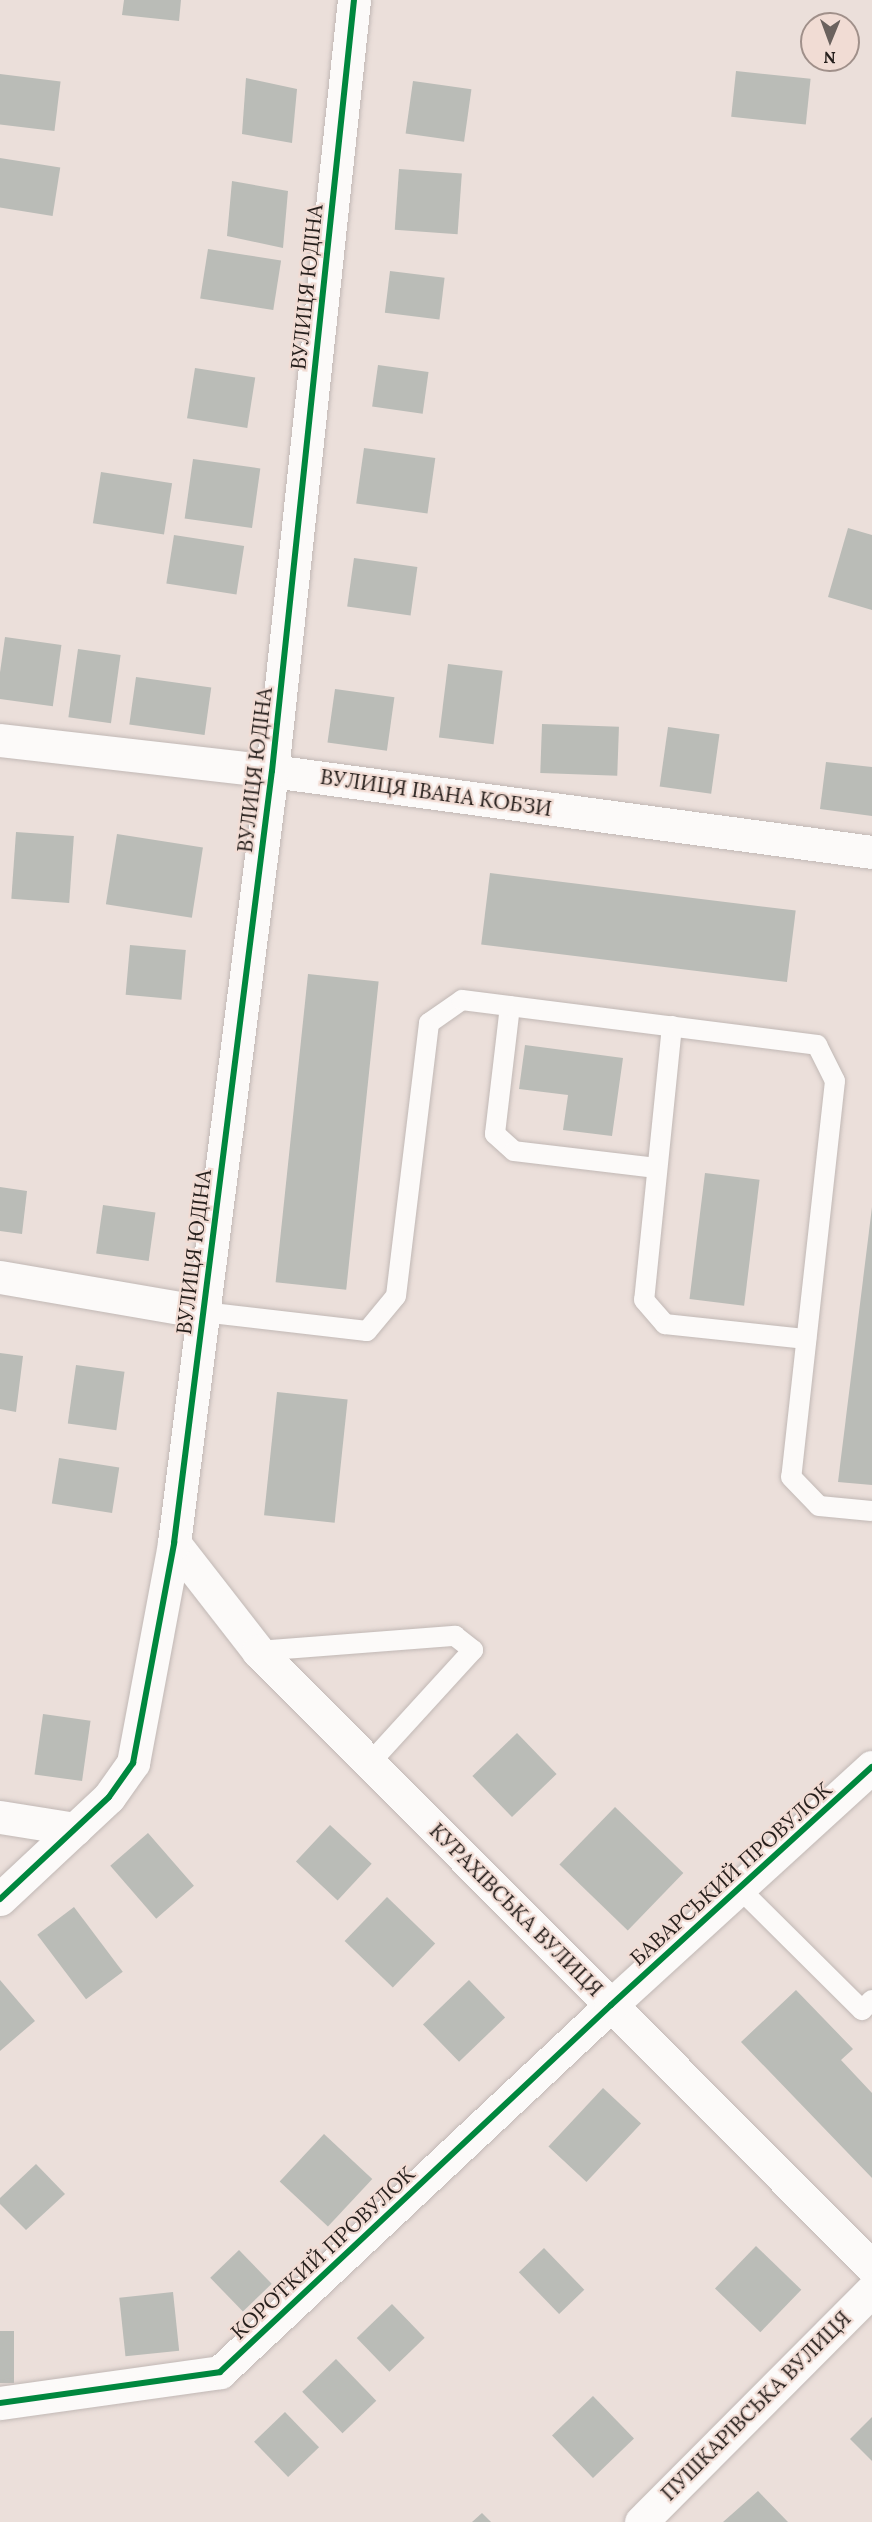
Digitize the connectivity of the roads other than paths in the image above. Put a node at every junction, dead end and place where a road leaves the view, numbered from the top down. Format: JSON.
{"nodes":[{"id":1,"x":354,"y":0,"type":"edge"},
{"id":2,"x":0,"y":740,"type":"edge"},
{"id":3,"x":272,"y":771,"type":"junction"},
{"id":4,"x":872,"y":852,"type":"edge"},
{"id":5,"x":510,"y":1006,"type":"junction"},
{"id":6,"x":672,"y":1026,"type":"junction"},
{"id":7,"x":657,"y":1168,"type":"junction"},
{"id":8,"x":0,"y":1277,"type":"edge"},
{"id":9,"x":203,"y":1312,"type":"junction"},
{"id":10,"x":806,"y":1339,"type":"junction"},
{"id":11,"x":872,"y":1511,"type":"edge"},
{"id":12,"x":174,"y":1543,"type":"junction"},
{"id":13,"x":258,"y":1652,"type":"junction"},
{"id":14,"x":369,"y":1764,"type":"junction"},
{"id":15,"x":872,"y":1767,"type":"edge"},
{"id":16,"x":0,"y":1816,"type":"edge"},
{"id":17,"x":75,"y":1829,"type":"junction"},
{"id":18,"x":740,"y":1889,"type":"junction"},
{"id":19,"x":0,"y":1899,"type":"edge"},
{"id":20,"x":611,"y":2005,"type":"junction"},
{"id":21,"x":869,"y":2010,"type":"edge"},
{"id":22,"x":872,"y":2267,"type":"edge"},
{"id":23,"x":872,"y":2290,"type":"edge"},
{"id":24,"x":0,"y":2403,"type":"edge"},
{"id":25,"x":641,"y":2522,"type":"edge"}],
"edges":[{"from":1,"to":3,"type":"street","name":"ВУЛИЦЯ ЮДІНА"},
{"from":2,"to":3,"type":"street","name":"ВУЛИЦЯ ІВАНА КОБЗИ"},
{"from":3,"to":4,"type":"street","name":"ВУЛИЦЯ ІВАНА КОБЗИ"},
{"from":3,"to":9,"type":"street","name":"ВУЛИЦЯ ЮДІНА"},
{"from":5,"to":6,"type":"lane"},
{"from":5,"to":7,"type":"lane"},
{"from":5,"to":9,"type":"lane"},
{"from":6,"to":7,"type":"lane"},
{"from":6,"to":10,"type":"lane"},
{"from":7,"to":10,"type":"lane"},
{"from":8,"to":9,"type":"street"},
{"from":9,"to":12,"type":"street","name":"ВУЛИЦЯ ЮДІНА"},
{"from":10,"to":11,"type":"lane"},
{"from":12,"to":13,"type":"street","name":"КУРАХІВСЬКА ВУЛИЦЯ"},
{"from":12,"to":17,"type":"street","name":"ВУЛИЦЯ ЮДІНА"},
{"from":13,"to":14,"type":"street","name":"КУРАХІВСЬКА ВУЛИЦЯ"},
{"from":13,"to":14,"type":"lane"},
{"from":14,"to":20,"type":"street","name":"КУРАХІВСЬКА ВУЛИЦЯ"},
{"from":15,"to":18,"type":"street","name":"БАВАРСЬКИЙ ПРОВУЛОК"},
{"from":16,"to":17,"type":"street"},
{"from":17,"to":19,"type":"street","name":"ВУЛИЦЯ ЮДІНА"},
{"from":18,"to":20,"type":"street","name":"БАВАРСЬКИЙ ПРОВУЛОК"},
{"from":18,"to":21,"type":"lane"},
{"from":20,"to":22,"type":"street","name":"КУРАХІВСЬКА ВУЛИЦЯ"},
{"from":20,"to":24,"type":"street","name":"КОРОТКИЙ ПРОВУЛОК"},
{"from":23,"to":25,"type":"street","name":"ПУШКАРІВСЬКА ВУЛИЦЯ"}]}
